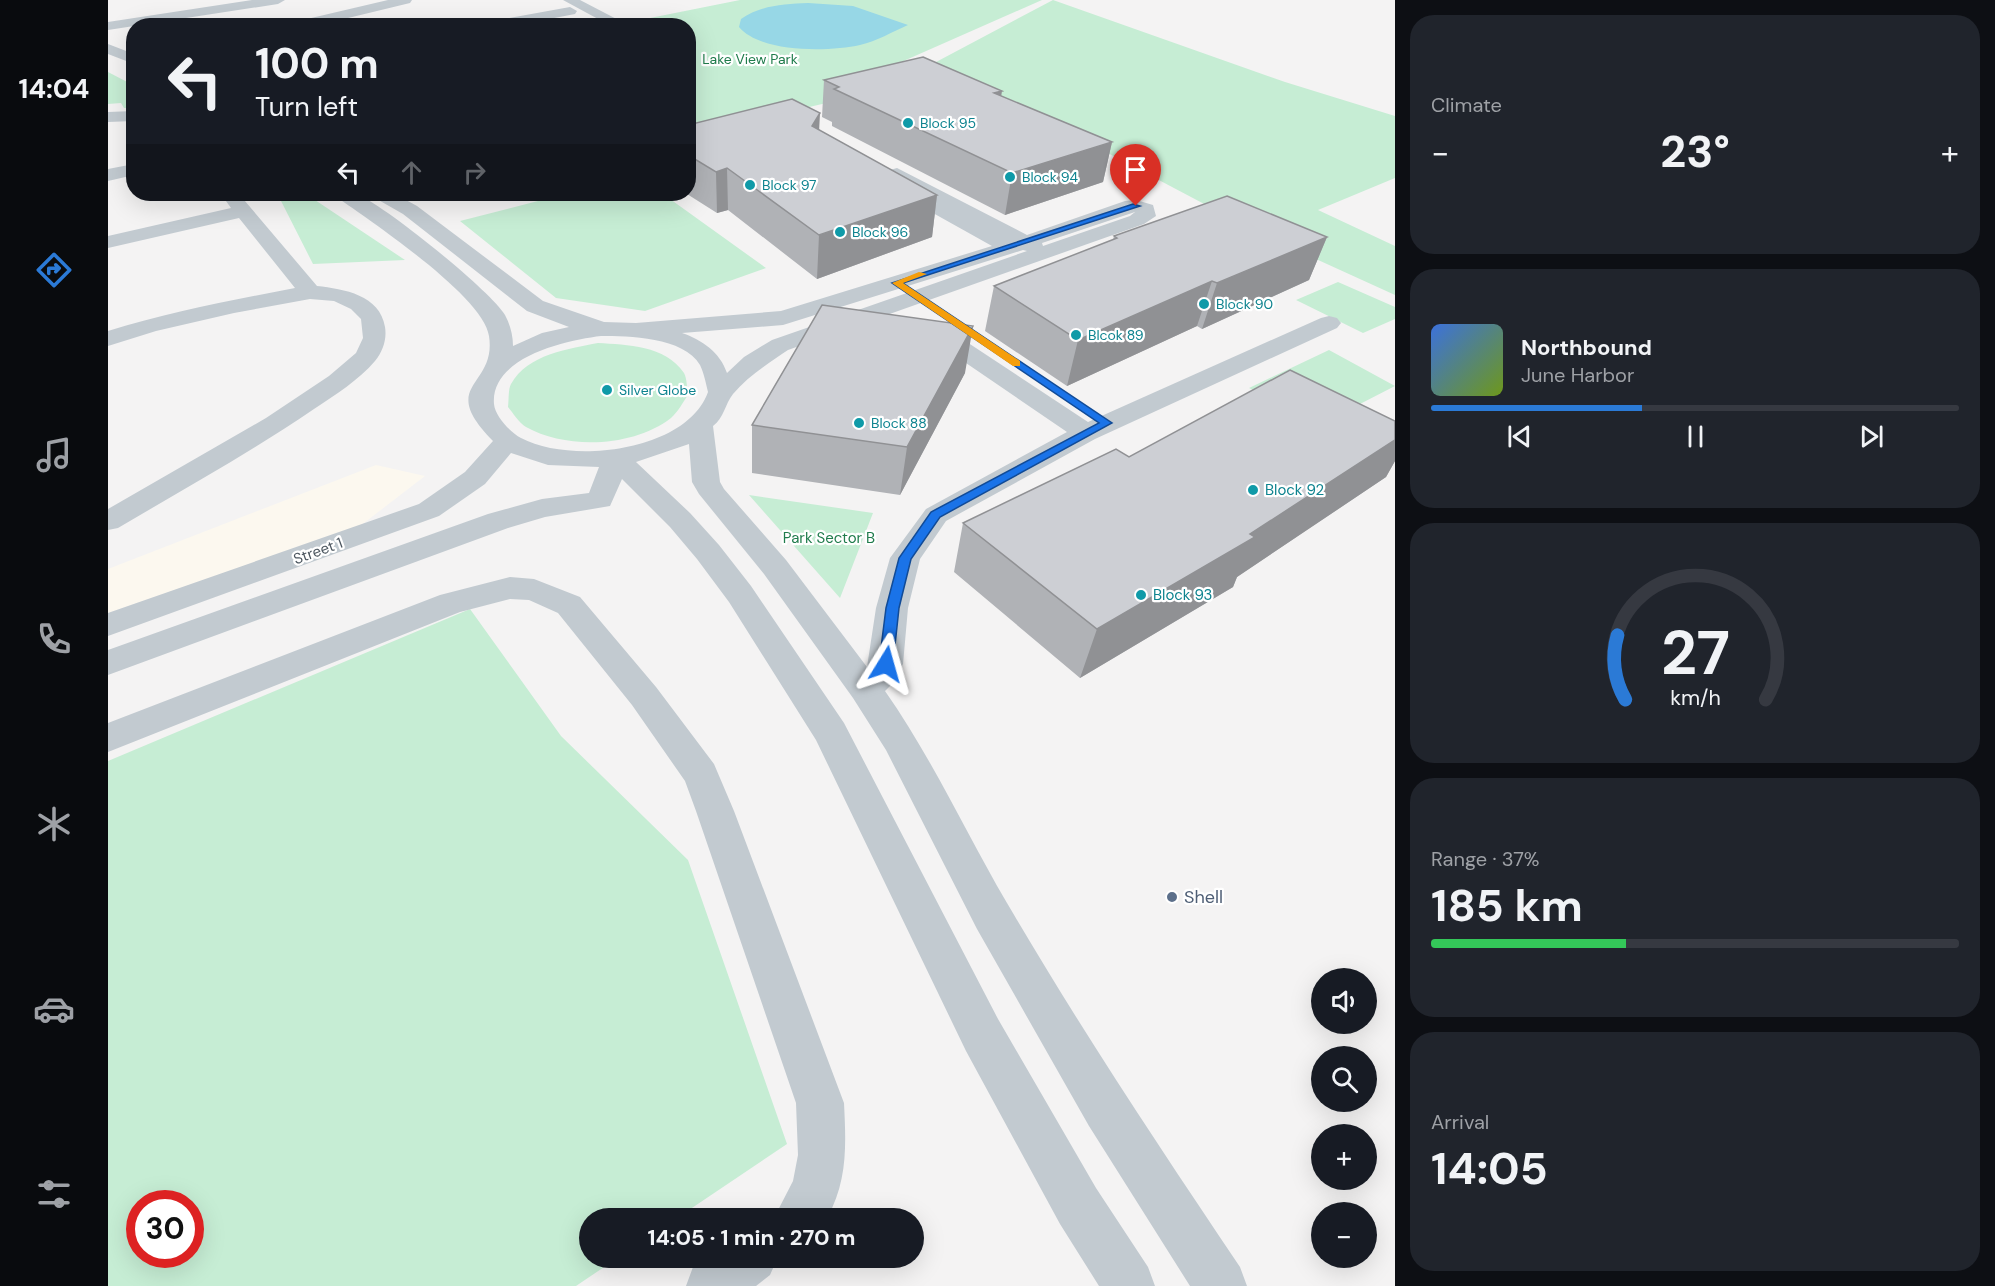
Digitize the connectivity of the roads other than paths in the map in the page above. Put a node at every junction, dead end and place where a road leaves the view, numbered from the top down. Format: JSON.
{"nodes":[{"id":1,"x":223,"y":0,"type":"edge"},
{"id":2,"x":278,"y":0,"type":"edge"},
{"id":3,"x":405,"y":0,"type":"edge"},
{"id":4,"x":550,"y":0,"type":"edge"},
{"id":5,"x":570,"y":5,"type":"edge"},
{"id":6,"x":149,"y":18,"type":"edge"},
{"id":7,"x":161,"y":18,"type":"edge"},
{"id":8,"x":329,"y":18,"type":"edge"},
{"id":9,"x":519,"y":18,"type":"edge"},
{"id":10,"x":603,"y":18,"type":"edge"},
{"id":11,"x":126,"y":23,"type":"edge"},
{"id":12,"x":108,"y":26,"type":"edge"},
{"id":13,"x":126,"y":34,"type":"edge"},
{"id":14,"x":108,"y":48,"type":"edge"},
{"id":15,"x":126,"y":56,"type":"edge"},
{"id":16,"x":126,"y":116,"type":"edge"},
{"id":17,"x":108,"y":117,"type":"edge"},
{"id":18,"x":126,"y":171,"type":"edge"},
{"id":19,"x":884,"y":171,"type":"edge"},
{"id":20,"x":108,"y":175,"type":"edge"},
{"id":21,"x":235,"y":201,"type":"edge"},
{"id":22,"x":355,"y":201,"type":"edge"},
{"id":23,"x":394,"y":201,"type":"edge"},
{"id":24,"x":244,"y":211,"type":"junction"},
{"id":25,"x":108,"y":242,"type":"edge"},
{"id":26,"x":310,"y":292,"type":"junction"},
{"id":27,"x":895,"y":293,"type":"junction"},
{"id":28,"x":1329,"y":323,"type":"dead end"},
{"id":29,"x":607,"y":329,"type":"junction"},
{"id":30,"x":637,"y":330,"type":"junction"},
{"id":31,"x":108,"y":339,"type":"edge"},
{"id":32,"x":500,"y":364,"type":"junction"},
{"id":33,"x":710,"y":409,"type":"junction"},
{"id":34,"x":1096,"y":428,"type":"junction"},
{"id":35,"x":507,"y":441,"type":"junction"},
{"id":36,"x":616,"y":458,"type":"junction"},
{"id":37,"x":108,"y":521,"type":"edge"},
{"id":38,"x":108,"y":625,"type":"edge"},
{"id":39,"x":108,"y":663,"type":"edge"},
{"id":40,"x":865,"y":689,"type":"junction"},
{"id":41,"x":108,"y":738,"type":"edge"},
{"id":42,"x":807,"y":1204,"type":"edge"},
{"id":43,"x":737,"y":1268,"type":"edge"},
{"id":44,"x":712,"y":1286,"type":"edge"},
{"id":45,"x":1129,"y":1286,"type":"edge"},
{"id":46,"x":1221,"y":1286,"type":"edge"}],
"edges":[{"from":1,"to":6,"type":"street"},
{"from":2,"to":7,"type":"street"},
{"from":3,"to":8,"type":"street"},
{"from":4,"to":5,"type":"street"},
{"from":5,"to":9,"type":"street"},
{"from":5,"to":10,"type":"street"},
{"from":11,"to":12,"type":"street"},
{"from":12,"to":13,"type":"street"},
{"from":14,"to":15,"type":"street"},
{"from":16,"to":17,"type":"street"},
{"from":18,"to":20,"type":"street"},
{"from":19,"to":27,"type":"street"},
{"from":21,"to":24,"type":"street"},
{"from":22,"to":32,"type":"street"},
{"from":23,"to":29,"type":"street"},
{"from":24,"to":25,"type":"street"},
{"from":24,"to":26,"type":"street"},
{"from":26,"to":31,"type":"street"},
{"from":26,"to":37,"type":"street"},
{"from":27,"to":30,"type":"street"},
{"from":27,"to":33,"type":"street"},
{"from":27,"to":34,"type":"street"},
{"from":28,"to":34,"type":"street"},
{"from":29,"to":30,"type":"street"},
{"from":29,"to":32,"type":"street"},
{"from":30,"to":33,"type":"street"},
{"from":32,"to":35,"type":"street"},
{"from":33,"to":36,"type":"street"},
{"from":33,"to":40,"type":"street"},
{"from":34,"to":40,"type":"street"},
{"from":35,"to":36,"type":"street"},
{"from":35,"to":38,"type":"street","name":"Street 1"},
{"from":36,"to":39,"type":"street"},
{"from":36,"to":45,"type":"street"},
{"from":40,"to":46,"type":"street"},
{"from":41,"to":42,"type":"street"},
{"from":43,"to":44,"type":"street"}]}
